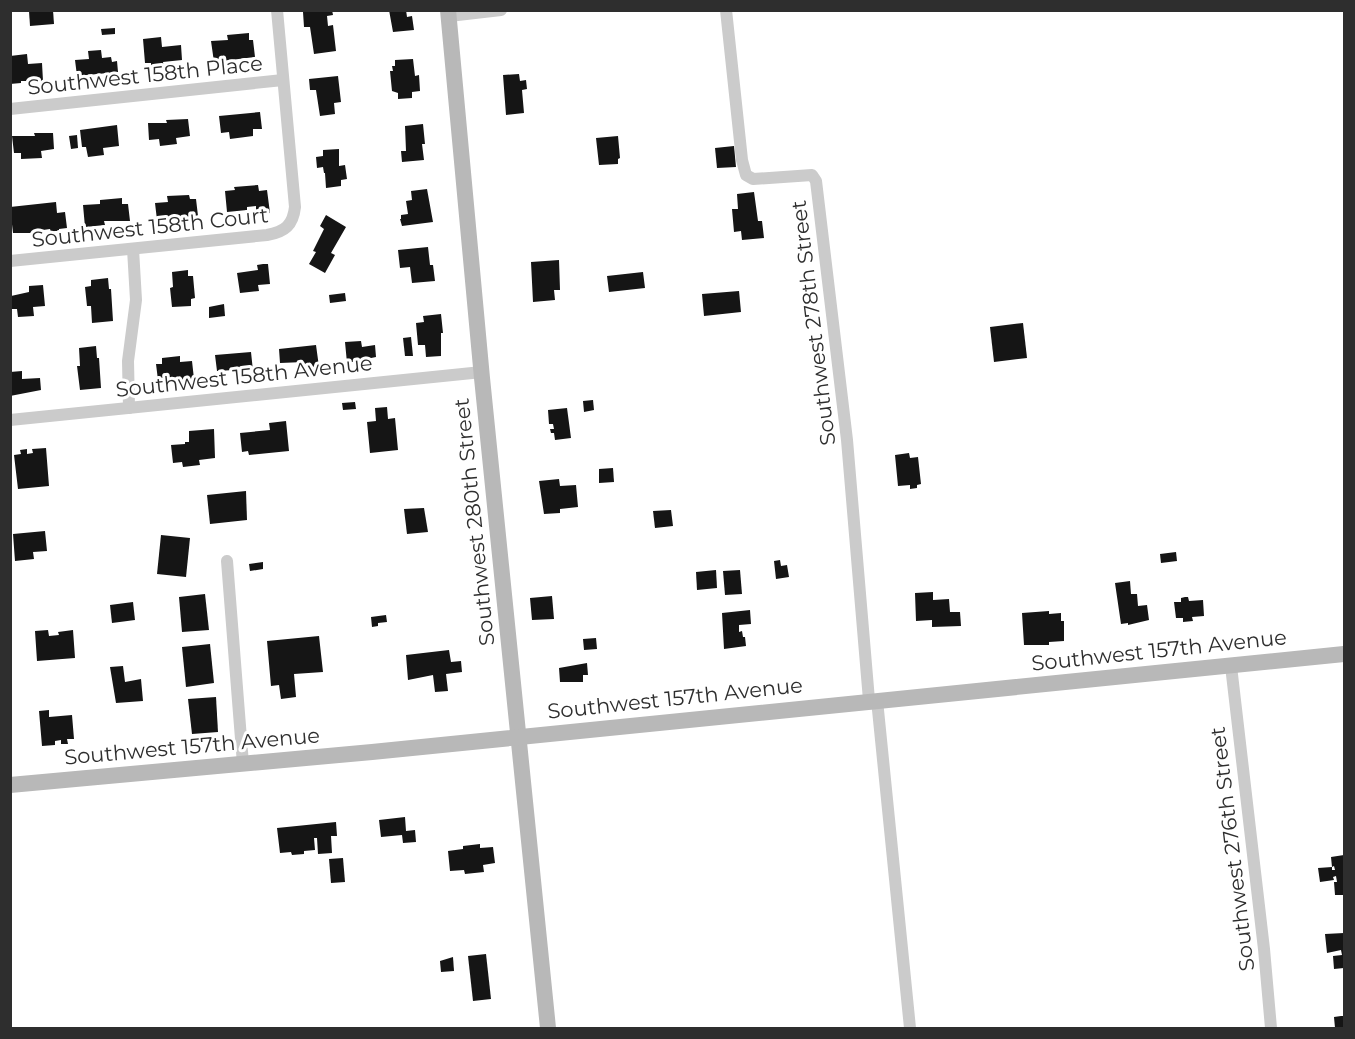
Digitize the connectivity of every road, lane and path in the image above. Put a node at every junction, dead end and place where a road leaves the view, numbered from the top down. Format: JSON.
{"nodes":[{"id":1,"x":277,"y":10,"type":"edge"},
{"id":2,"x":501,"y":10,"type":"edge"},
{"id":3,"x":726,"y":10,"type":"edge"},
{"id":4,"x":449,"y":13,"type":"edge"},
{"id":5,"x":283,"y":80,"type":"junction"},
{"id":6,"x":10,"y":109,"type":"edge"},
{"id":7,"x":133,"y":249,"type":"junction"},
{"id":8,"x":10,"y":261,"type":"edge"},
{"id":9,"x":482,"y":372,"type":"junction"},
{"id":10,"x":129,"y":408,"type":"junction"},
{"id":11,"x":10,"y":420,"type":"edge"},
{"id":12,"x":227,"y":561,"type":"dead end"},
{"id":13,"x":1344,"y":654,"type":"edge"},
{"id":14,"x":1231,"y":666,"type":"junction"},
{"id":15,"x":873,"y":700,"type":"junction"},
{"id":16,"x":518,"y":736,"type":"junction"},
{"id":17,"x":243,"y":764,"type":"junction"},
{"id":18,"x":10,"y":785,"type":"edge"},
{"id":19,"x":1267,"y":1028,"type":"edge"},
{"id":20,"x":548,"y":1029,"type":"edge"},
{"id":21,"x":910,"y":1029,"type":"edge"}],
"edges":[{"from":1,"to":5,"type":"street"},
{"from":2,"to":4,"type":"street"},
{"from":3,"to":15,"type":"street","name":"Southwest 278th Street"},
{"from":4,"to":9,"type":"street","name":"Southwest 280th Street"},
{"from":5,"to":6,"type":"street","name":"Southwest 158th Place"},
{"from":5,"to":7,"type":"street","name":"Southwest 158th Court"},
{"from":7,"to":8,"type":"street","name":"Southwest 158th Court"},
{"from":7,"to":10,"type":"street"},
{"from":9,"to":10,"type":"street","name":"Southwest 158th Avenue"},
{"from":9,"to":16,"type":"street","name":"Southwest 280th Street"},
{"from":10,"to":11,"type":"street","name":"Southwest 158th Avenue"},
{"from":12,"to":17,"type":"street"},
{"from":13,"to":14,"type":"street","name":"Southwest 157th Avenue"},
{"from":14,"to":15,"type":"street","name":"Southwest 157th Avenue"},
{"from":14,"to":19,"type":"street","name":"Southwest 276th Street"},
{"from":15,"to":16,"type":"street","name":"Southwest 157th Avenue"},
{"from":15,"to":21,"type":"street"},
{"from":16,"to":17,"type":"street","name":"Southwest 157th Avenue"},
{"from":16,"to":20,"type":"street","name":"Southwest 280th Street"},
{"from":17,"to":18,"type":"street","name":"Southwest 157th Avenue"}]}
